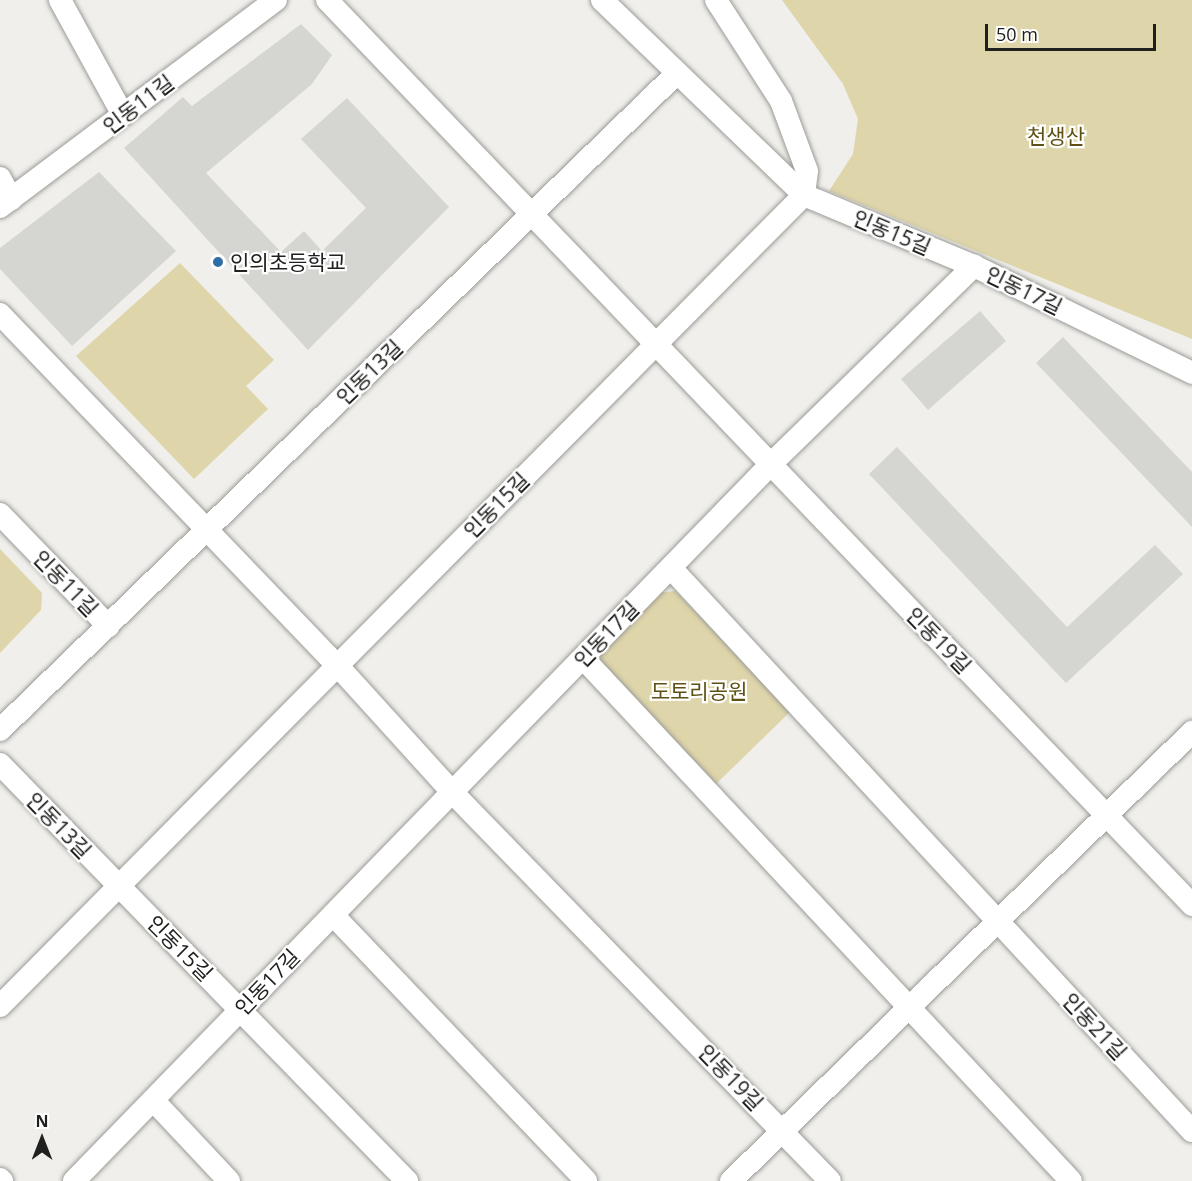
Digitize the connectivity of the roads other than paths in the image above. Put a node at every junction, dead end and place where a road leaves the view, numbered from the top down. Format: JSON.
{"nodes":[{"id":1,"x":60,"y":0,"type":"edge"},
{"id":2,"x":276,"y":0,"type":"edge"},
{"id":3,"x":327,"y":0,"type":"edge"},
{"id":4,"x":602,"y":0,"type":"edge"},
{"id":5,"x":716,"y":0,"type":"edge"},
{"id":6,"x":677,"y":73,"type":"junction"},
{"id":7,"x":123,"y":114,"type":"junction"},
{"id":8,"x":0,"y":178,"type":"edge"},
{"id":9,"x":804,"y":195,"type":"junction"},
{"id":10,"x":5,"y":203,"type":"edge"},
{"id":11,"x":532,"y":214,"type":"junction"},
{"id":12,"x":974,"y":266,"type":"junction"},
{"id":13,"x":0,"y":314,"type":"edge"},
{"id":14,"x":656,"y":344,"type":"junction"},
{"id":15,"x":1192,"y":373,"type":"edge"},
{"id":16,"x":771,"y":465,"type":"junction"},
{"id":17,"x":0,"y":514,"type":"edge"},
{"id":18,"x":207,"y":530,"type":"junction"},
{"id":19,"x":671,"y":568,"type":"junction"},
{"id":20,"x":108,"y":626,"type":"junction"},
{"id":21,"x":583,"y":658,"type":"junction"},
{"id":22,"x":337,"y":666,"type":"junction"},
{"id":23,"x":0,"y":730,"type":"edge"},
{"id":24,"x":1192,"y":732,"type":"edge"},
{"id":25,"x":0,"y":764,"type":"edge"},
{"id":26,"x":452,"y":792,"type":"junction"},
{"id":27,"x":1106,"y":815,"type":"junction"},
{"id":28,"x":118,"y":887,"type":"junction"},
{"id":29,"x":1192,"y":905,"type":"edge"},
{"id":30,"x":333,"y":915,"type":"junction"},
{"id":31,"x":997,"y":921,"type":"junction"},
{"id":32,"x":0,"y":1006,"type":"edge"},
{"id":33,"x":909,"y":1007,"type":"junction"},
{"id":34,"x":241,"y":1009,"type":"junction"},
{"id":35,"x":153,"y":1100,"type":"junction"},
{"id":36,"x":783,"y":1130,"type":"junction"},
{"id":37,"x":1192,"y":1131,"type":"edge"},
{"id":38,"x":74,"y":1181,"type":"edge"},
{"id":39,"x":230,"y":1181,"type":"edge"},
{"id":40,"x":406,"y":1181,"type":"edge"},
{"id":41,"x":586,"y":1181,"type":"edge"},
{"id":42,"x":731,"y":1181,"type":"edge"},
{"id":43,"x":830,"y":1181,"type":"edge"},
{"id":44,"x":1071,"y":1181,"type":"edge"}],
"edges":[{"from":1,"to":7,"type":"street"},
{"from":2,"to":7,"type":"street","name":"인동11길"},
{"from":3,"to":11,"type":"street"},
{"from":4,"to":6,"type":"street"},
{"from":5,"to":9,"type":"street"},
{"from":6,"to":9,"type":"street"},
{"from":6,"to":11,"type":"street","name":"인동13길"},
{"from":7,"to":10,"type":"street","name":"인동11길"},
{"from":8,"to":10,"type":"street"},
{"from":9,"to":12,"type":"street","name":"인동15길"},
{"from":9,"to":14,"type":"street","name":"인동15길"},
{"from":11,"to":14,"type":"street"},
{"from":11,"to":18,"type":"street","name":"인동13길"},
{"from":12,"to":15,"type":"street","name":"인동17길"},
{"from":12,"to":16,"type":"street","name":"인동17길"},
{"from":13,"to":18,"type":"street"},
{"from":14,"to":16,"type":"street"},
{"from":14,"to":22,"type":"street","name":"인동15길"},
{"from":16,"to":19,"type":"street","name":"인동17길"},
{"from":16,"to":27,"type":"street","name":"인동19길"},
{"from":17,"to":20,"type":"street","name":"인동11길"},
{"from":18,"to":20,"type":"street","name":"인동13길"},
{"from":18,"to":22,"type":"street"},
{"from":19,"to":21,"type":"street","name":"인동17길"},
{"from":19,"to":31,"type":"street"},
{"from":20,"to":23,"type":"street","name":"인동13길"},
{"from":21,"to":26,"type":"street","name":"인동17길"},
{"from":21,"to":33,"type":"street"},
{"from":22,"to":26,"type":"street"},
{"from":22,"to":28,"type":"street","name":"인동15길"},
{"from":24,"to":27,"type":"street"},
{"from":25,"to":28,"type":"street","name":"인동13길"},
{"from":26,"to":30,"type":"street","name":"인동17길"},
{"from":26,"to":36,"type":"street","name":"인동19길"},
{"from":27,"to":29,"type":"street","name":"인동19길"},
{"from":27,"to":31,"type":"street"},
{"from":28,"to":32,"type":"street","name":"인동15길"},
{"from":28,"to":34,"type":"street","name":"인동15길"},
{"from":30,"to":34,"type":"street","name":"인동17길"},
{"from":30,"to":41,"type":"street"},
{"from":31,"to":33,"type":"street"},
{"from":31,"to":37,"type":"street","name":"인동21길"},
{"from":33,"to":36,"type":"street"},
{"from":33,"to":44,"type":"street"},
{"from":34,"to":35,"type":"street","name":"인동17길"},
{"from":34,"to":40,"type":"street"},
{"from":35,"to":38,"type":"street","name":"인동17길"},
{"from":35,"to":39,"type":"street"},
{"from":36,"to":42,"type":"street"},
{"from":36,"to":43,"type":"street","name":"인동19길"}]}
